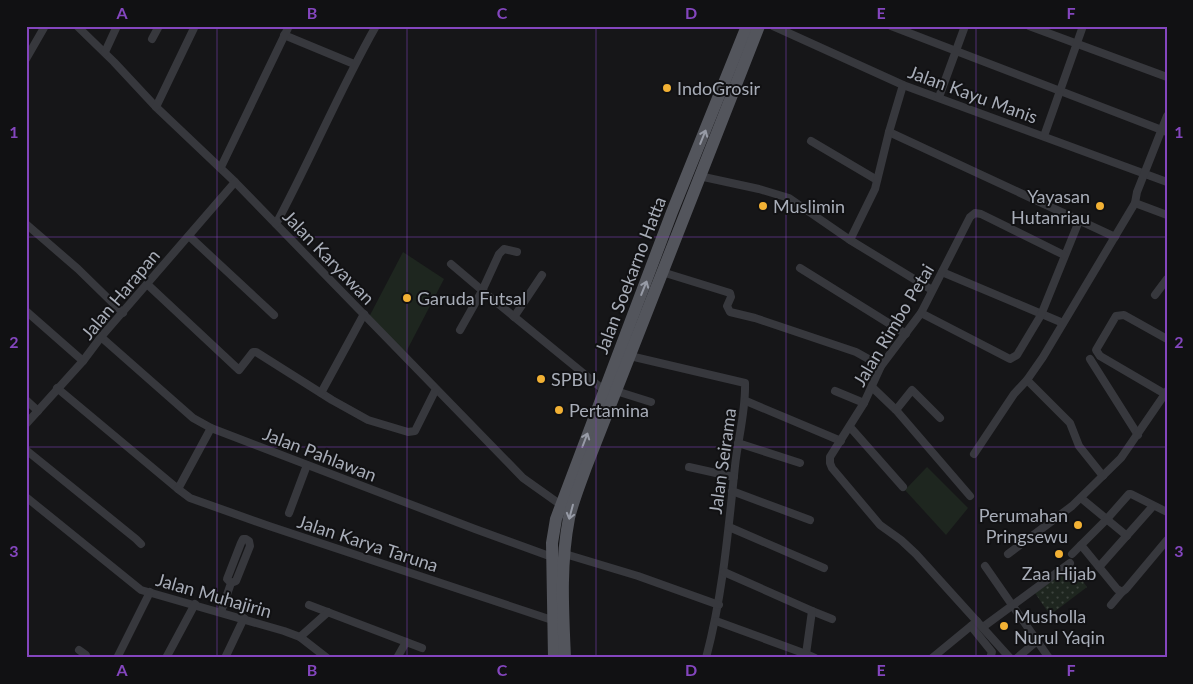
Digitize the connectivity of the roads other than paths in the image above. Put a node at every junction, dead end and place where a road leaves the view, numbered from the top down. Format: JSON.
{"nodes":[{"id":1,"x":46,"y":26,"type":"edge"},
{"id":2,"x":77,"y":26,"type":"edge"},
{"id":3,"x":117,"y":26,"type":"edge"},
{"id":4,"x":159,"y":26,"type":"edge"},
{"id":5,"x":195,"y":26,"type":"edge"},
{"id":6,"x":289,"y":26,"type":"edge"},
{"id":7,"x":376,"y":26,"type":"edge"},
{"id":8,"x":747,"y":26,"type":"edge"},
{"id":9,"x":759,"y":26,"type":"edge"},
{"id":10,"x":773,"y":26,"type":"edge"},
{"id":11,"x":891,"y":26,"type":"edge"},
{"id":12,"x":965,"y":26,"type":"edge"},
{"id":13,"x":1028,"y":26,"type":"edge"},
{"id":14,"x":1083,"y":26,"type":"edge"},
{"id":15,"x":284,"y":35,"type":"junction"},
{"id":16,"x":152,"y":39,"type":"dead end"},
{"id":17,"x":1077,"y":44,"type":"junction"},
{"id":18,"x":105,"y":52,"type":"junction"},
{"id":19,"x":955,"y":52,"type":"junction"},
{"id":20,"x":26,"y":59,"type":"edge"},
{"id":21,"x":354,"y":64,"type":"junction"},
{"id":22,"x":1167,"y":77,"type":"edge"},
{"id":23,"x":903,"y":85,"type":"junction"},
{"id":24,"x":1060,"y":91,"type":"junction"},
{"id":25,"x":939,"y":97,"type":"junction"},
{"id":26,"x":156,"y":107,"type":"junction"},
{"id":27,"x":1167,"y":116,"type":"edge"},
{"id":28,"x":1164,"y":131,"type":"edge"},
{"id":29,"x":889,"y":132,"type":"junction"},
{"id":30,"x":1044,"y":136,"type":"junction"},
{"id":31,"x":811,"y":141,"type":"dead end"},
{"id":32,"x":221,"y":168,"type":"junction"},
{"id":33,"x":1144,"y":174,"type":"junction"},
{"id":34,"x":699,"y":176,"type":"junction"},
{"id":35,"x":877,"y":180,"type":"junction"},
{"id":36,"x":235,"y":182,"type":"junction"},
{"id":37,"x":1167,"y":182,"type":"edge"},
{"id":38,"x":1135,"y":203,"type":"junction"},
{"id":39,"x":1167,"y":215,"type":"edge"},
{"id":40,"x":678,"y":216,"type":"junction"},
{"id":41,"x":1079,"y":221,"type":"junction"},
{"id":42,"x":26,"y":224,"type":"edge"},
{"id":43,"x":276,"y":224,"type":"junction"},
{"id":44,"x":189,"y":236,"type":"junction"},
{"id":45,"x":1116,"y":237,"type":"junction"},
{"id":46,"x":850,"y":240,"type":"junction"},
{"id":47,"x":516,"y":252,"type":"dead end"},
{"id":48,"x":1064,"y":255,"type":"junction"},
{"id":49,"x":451,"y":264,"type":"dead end"},
{"id":50,"x":800,"y":268,"type":"dead end"},
{"id":51,"x":662,"y":272,"type":"junction"},
{"id":52,"x":942,"y":272,"type":"junction"},
{"id":53,"x":542,"y":275,"type":"dead end"},
{"id":54,"x":1167,"y":279,"type":"edge"},
{"id":55,"x":147,"y":284,"type":"junction"},
{"id":56,"x":482,"y":290,"type":"junction"},
{"id":57,"x":932,"y":290,"type":"junction"},
{"id":58,"x":1155,"y":295,"type":"dead end"},
{"id":59,"x":26,"y":311,"type":"edge"},
{"id":60,"x":123,"y":312,"type":"junction"},
{"id":61,"x":921,"y":313,"type":"junction"},
{"id":62,"x":364,"y":314,"type":"junction"},
{"id":63,"x":1041,"y":315,"type":"junction"},
{"id":64,"x":274,"y":316,"type":"dead end"},
{"id":65,"x":514,"y":318,"type":"junction"},
{"id":66,"x":1063,"y":324,"type":"junction"},
{"id":67,"x":460,"y":330,"type":"dead end"},
{"id":68,"x":906,"y":334,"type":"junction"},
{"id":69,"x":102,"y":337,"type":"junction"},
{"id":70,"x":1167,"y":339,"type":"edge"},
{"id":71,"x":630,"y":356,"type":"junction"},
{"id":72,"x":1090,"y":360,"type":"dead end"},
{"id":73,"x":83,"y":361,"type":"junction"},
{"id":74,"x":882,"y":366,"type":"junction"},
{"id":75,"x":1027,"y":380,"type":"junction"},
{"id":76,"x":57,"y":388,"type":"junction"},
{"id":77,"x":436,"y":388,"type":"junction"},
{"id":78,"x":872,"y":388,"type":"junction"},
{"id":79,"x":610,"y":391,"type":"junction"},
{"id":80,"x":835,"y":391,"type":"dead end"},
{"id":81,"x":1166,"y":392,"type":"edge"},
{"id":82,"x":321,"y":393,"type":"junction"},
{"id":83,"x":26,"y":400,"type":"edge"},
{"id":84,"x":746,"y":401,"type":"junction"},
{"id":85,"x":651,"y":402,"type":"dead end"},
{"id":86,"x":864,"y":403,"type":"junction"},
{"id":87,"x":38,"y":410,"type":"junction"},
{"id":88,"x":896,"y":410,"type":"junction"},
{"id":89,"x":940,"y":418,"type":"dead end"},
{"id":90,"x":26,"y":424,"type":"edge"},
{"id":91,"x":850,"y":427,"type":"junction"},
{"id":92,"x":211,"y":428,"type":"junction"},
{"id":93,"x":1138,"y":435,"type":"junction"},
{"id":94,"x":841,"y":441,"type":"junction"},
{"id":95,"x":738,"y":443,"type":"junction"},
{"id":96,"x":26,"y":450,"type":"edge"},
{"id":97,"x":974,"y":454,"type":"dead end"},
{"id":98,"x":800,"y":463,"type":"dead end"},
{"id":99,"x":307,"y":465,"type":"junction"},
{"id":100,"x":689,"y":467,"type":"dead end"},
{"id":101,"x":1103,"y":476,"type":"junction"},
{"id":102,"x":734,"y":477,"type":"junction"},
{"id":103,"x":903,"y":487,"type":"dead end"},
{"id":104,"x":178,"y":489,"type":"junction"},
{"id":105,"x":732,"y":491,"type":"junction"},
{"id":106,"x":970,"y":496,"type":"dead end"},
{"id":107,"x":26,"y":497,"type":"edge"},
{"id":108,"x":1081,"y":498,"type":"junction"},
{"id":109,"x":561,"y":505,"type":"junction"},
{"id":110,"x":1153,"y":506,"type":"junction"},
{"id":111,"x":1167,"y":512,"type":"edge"},
{"id":112,"x":289,"y":513,"type":"dead end"},
{"id":113,"x":810,"y":520,"type":"dead end"},
{"id":114,"x":1106,"y":520,"type":"junction"},
{"id":115,"x":728,"y":527,"type":"junction"},
{"id":116,"x":1126,"y":536,"type":"junction"},
{"id":117,"x":1167,"y":540,"type":"edge"},
{"id":118,"x":141,"y":544,"type":"dead end"},
{"id":119,"x":1081,"y":545,"type":"junction"},
{"id":120,"x":565,"y":554,"type":"junction"},
{"id":121,"x":1008,"y":554,"type":"dead end"},
{"id":122,"x":552,"y":557,"type":"junction"},
{"id":123,"x":985,"y":566,"type":"dead end"},
{"id":124,"x":1099,"y":567,"type":"junction"},
{"id":125,"x":824,"y":568,"type":"dead end"},
{"id":126,"x":724,"y":572,"type":"junction"},
{"id":127,"x":231,"y":584,"type":"junction"},
{"id":128,"x":150,"y":592,"type":"junction"},
{"id":129,"x":1122,"y":592,"type":"junction"},
{"id":130,"x":195,"y":604,"type":"junction"},
{"id":131,"x":309,"y":605,"type":"dead end"},
{"id":132,"x":719,"y":605,"type":"junction"},
{"id":133,"x":1013,"y":605,"type":"junction"},
{"id":134,"x":1111,"y":605,"type":"dead end"},
{"id":135,"x":221,"y":612,"type":"junction"},
{"id":136,"x":328,"y":612,"type":"junction"},
{"id":137,"x":812,"y":612,"type":"junction"},
{"id":138,"x":244,"y":618,"type":"junction"},
{"id":139,"x":832,"y":619,"type":"dead end"},
{"id":140,"x":552,"y":620,"type":"junction"},
{"id":141,"x":716,"y":621,"type":"junction"},
{"id":142,"x":977,"y":624,"type":"junction"},
{"id":143,"x":300,"y":637,"type":"junction"},
{"id":144,"x":1037,"y":641,"type":"junction"},
{"id":145,"x":406,"y":642,"type":"junction"},
{"id":146,"x":422,"y":648,"type":"dead end"},
{"id":147,"x":79,"y":650,"type":"dead end"},
{"id":148,"x":806,"y":654,"type":"junction"},
{"id":149,"x":86,"y":658,"type":"edge"},
{"id":150,"x":117,"y":658,"type":"edge"},
{"id":151,"x":166,"y":658,"type":"edge"},
{"id":152,"x":225,"y":658,"type":"edge"},
{"id":153,"x":327,"y":658,"type":"edge"},
{"id":154,"x":397,"y":658,"type":"edge"},
{"id":155,"x":554,"y":658,"type":"edge"},
{"id":156,"x":565,"y":658,"type":"edge"},
{"id":157,"x":706,"y":658,"type":"edge"},
{"id":158,"x":815,"y":658,"type":"edge"},
{"id":159,"x":932,"y":658,"type":"edge"},
{"id":160,"x":990,"y":658,"type":"edge"},
{"id":161,"x":1010,"y":658,"type":"edge"},
{"id":162,"x":1017,"y":658,"type":"edge"},
{"id":163,"x":1049,"y":658,"type":"edge"}],
"edges":[{"from":1,"to":20,"type":"street"},
{"from":2,"to":18,"type":"street","name":"Jalan Karyawan"},
{"from":3,"to":18,"type":"street"},
{"from":4,"to":16,"type":"street"},
{"from":5,"to":26,"type":"street"},
{"from":6,"to":15,"type":"street"},
{"from":7,"to":21,"type":"street"},
{"from":40,"to":8,"type":"main road","name":"Jalan Soekarno Hatta","one_way":true},
{"from":9,"to":34,"type":"main road","name":"Jalan Soekarno Hatta"},
{"from":10,"to":23,"type":"street","name":"Jalan Kayu Manis"},
{"from":11,"to":19,"type":"street"},
{"from":12,"to":19,"type":"street"},
{"from":13,"to":17,"type":"street"},
{"from":14,"to":17,"type":"street"},
{"from":15,"to":21,"type":"street"},
{"from":15,"to":32,"type":"street"},
{"from":17,"to":22,"type":"street"},
{"from":17,"to":24,"type":"street"},
{"from":18,"to":26,"type":"street","name":"Jalan Karyawan"},
{"from":19,"to":24,"type":"street"},
{"from":19,"to":25,"type":"street"},
{"from":21,"to":43,"type":"street"},
{"from":23,"to":25,"type":"street","name":"Jalan Kayu Manis"},
{"from":23,"to":29,"type":"street"},
{"from":24,"to":28,"type":"street"},
{"from":24,"to":30,"type":"street"},
{"from":25,"to":30,"type":"street","name":"Jalan Kayu Manis"},
{"from":26,"to":32,"type":"street","name":"Jalan Karyawan"},
{"from":27,"to":28,"type":"street"},
{"from":28,"to":33,"type":"street"},
{"from":29,"to":35,"type":"street"},
{"from":29,"to":41,"type":"street"},
{"from":30,"to":33,"type":"street","name":"Jalan Kayu Manis"},
{"from":31,"to":35,"type":"street"},
{"from":32,"to":36,"type":"street","name":"Jalan Karyawan"},
{"from":33,"to":37,"type":"street","name":"Jalan Kayu Manis"},
{"from":33,"to":38,"type":"street"},
{"from":34,"to":40,"type":"main road","name":"Jalan Soekarno Hatta"},
{"from":34,"to":46,"type":"street"},
{"from":35,"to":46,"type":"street"},
{"from":36,"to":43,"type":"street","name":"Jalan Karyawan"},
{"from":36,"to":44,"type":"street","name":"Jalan Harapan"},
{"from":38,"to":39,"type":"street"},
{"from":38,"to":45,"type":"street"},
{"from":40,"to":51,"type":"main road","name":"Jalan Soekarno Hatta"},
{"from":79,"to":40,"type":"main road","name":"Jalan Soekarno Hatta","one_way":true},
{"from":41,"to":45,"type":"street"},
{"from":41,"to":48,"type":"street"},
{"from":42,"to":60,"type":"street"},
{"from":43,"to":62,"type":"street","name":"Jalan Karyawan"},
{"from":44,"to":55,"type":"street","name":"Jalan Harapan"},
{"from":44,"to":64,"type":"street"},
{"from":45,"to":66,"type":"street"},
{"from":46,"to":57,"type":"street"},
{"from":47,"to":56,"type":"street"},
{"from":48,"to":52,"type":"street","name":"Jalan Rimbo Petai"},
{"from":48,"to":63,"type":"street"},
{"from":49,"to":56,"type":"street"},
{"from":50,"to":68,"type":"street"},
{"from":51,"to":71,"type":"main road","name":"Jalan Soekarno Hatta"},
{"from":51,"to":74,"type":"street"},
{"from":52,"to":57,"type":"street","name":"Jalan Rimbo Petai"},
{"from":52,"to":63,"type":"street"},
{"from":53,"to":65,"type":"street"},
{"from":54,"to":58,"type":"street"},
{"from":55,"to":60,"type":"street","name":"Jalan Harapan"},
{"from":55,"to":82,"type":"street"},
{"from":56,"to":65,"type":"street"},
{"from":56,"to":67,"type":"street"},
{"from":57,"to":61,"type":"street","name":"Jalan Rimbo Petai"},
{"from":59,"to":73,"type":"street"},
{"from":60,"to":69,"type":"street","name":"Jalan Harapan"},
{"from":61,"to":63,"type":"street"},
{"from":61,"to":68,"type":"street","name":"Jalan Rimbo Petai"},
{"from":62,"to":77,"type":"street","name":"Jalan Karyawan"},
{"from":62,"to":82,"type":"street"},
{"from":63,"to":66,"type":"street"},
{"from":65,"to":79,"type":"street"},
{"from":66,"to":75,"type":"street"},
{"from":68,"to":74,"type":"street","name":"Jalan Rimbo Petai"},
{"from":69,"to":73,"type":"street","name":"Jalan Harapan"},
{"from":69,"to":92,"type":"street","name":"Jalan Pahlawan"},
{"from":70,"to":81,"type":"street"},
{"from":71,"to":79,"type":"main road","name":"Jalan Soekarno Hatta"},
{"from":71,"to":84,"type":"street","name":"Jalan Seirama"},
{"from":72,"to":93,"type":"street"},
{"from":73,"to":76,"type":"street","name":"Jalan Harapan"},
{"from":74,"to":78,"type":"street","name":"Jalan Rimbo Petai"},
{"from":75,"to":97,"type":"street"},
{"from":75,"to":101,"type":"street"},
{"from":76,"to":87,"type":"street","name":"Jalan Harapan"},
{"from":76,"to":104,"type":"street","name":"Jalan Karya Taruna"},
{"from":77,"to":82,"type":"street"},
{"from":77,"to":109,"type":"street","name":"Jalan Karyawan"},
{"from":78,"to":86,"type":"street","name":"Jalan Rimbo Petai"},
{"from":78,"to":88,"type":"street"},
{"from":79,"to":85,"type":"street"},
{"from":109,"to":79,"type":"main road","name":"Jalan Soekarno Hatta","one_way":true},
{"from":79,"to":120,"type":"main road","name":"Jalan Soekarno Hatta","one_way":true},
{"from":80,"to":86,"type":"street"},
{"from":81,"to":93,"type":"street"},
{"from":83,"to":87,"type":"street"},
{"from":84,"to":94,"type":"street"},
{"from":84,"to":95,"type":"street","name":"Jalan Seirama"},
{"from":86,"to":91,"type":"street","name":"Jalan Rimbo Petai"},
{"from":87,"to":90,"type":"street","name":"Jalan Harapan"},
{"from":88,"to":89,"type":"street"},
{"from":88,"to":106,"type":"street"},
{"from":91,"to":94,"type":"street","name":"Jalan Rimbo Petai"},
{"from":91,"to":103,"type":"street"},
{"from":92,"to":99,"type":"street","name":"Jalan Pahlawan"},
{"from":92,"to":104,"type":"street"},
{"from":93,"to":101,"type":"street"},
{"from":94,"to":142,"type":"street","name":"Jalan Rimbo Petai"},
{"from":95,"to":98,"type":"street"},
{"from":95,"to":102,"type":"street","name":"Jalan Seirama"},
{"from":96,"to":118,"type":"street"},
{"from":99,"to":112,"type":"street"},
{"from":99,"to":122,"type":"street","name":"Jalan Pahlawan"},
{"from":100,"to":102,"type":"street"},
{"from":101,"to":108,"type":"street"},
{"from":102,"to":105,"type":"street","name":"Jalan Seirama"},
{"from":104,"to":140,"type":"street","name":"Jalan Karya Taruna"},
{"from":105,"to":113,"type":"street"},
{"from":105,"to":115,"type":"street","name":"Jalan Seirama"},
{"from":107,"to":128,"type":"street","name":"Jalan Muhajirin"},
{"from":108,"to":114,"type":"street"},
{"from":108,"to":121,"type":"street"},
{"from":109,"to":122,"type":"main road","name":"Jalan Soekarno Hatta"},
{"from":110,"to":111,"type":"street"},
{"from":110,"to":114,"type":"street"},
{"from":110,"to":116,"type":"street"},
{"from":114,"to":116,"type":"street"},
{"from":114,"to":119,"type":"street"},
{"from":115,"to":125,"type":"street"},
{"from":115,"to":126,"type":"street","name":"Jalan Seirama"},
{"from":116,"to":124,"type":"street"},
{"from":117,"to":129,"type":"street"},
{"from":119,"to":124,"type":"street"},
{"from":119,"to":133,"type":"street"},
{"from":120,"to":132,"type":"street"},
{"from":120,"to":156,"type":"main road","name":"Jalan Soekarno Hatta"},
{"from":122,"to":140,"type":"main road","name":"Jalan Soekarno Hatta"},
{"from":123,"to":133,"type":"street"},
{"from":124,"to":129,"type":"street"},
{"from":126,"to":132,"type":"street","name":"Jalan Seirama"},
{"from":126,"to":137,"type":"street"},
{"from":127,"to":127,"type":"street"},
{"from":127,"to":135,"type":"street"},
{"from":128,"to":130,"type":"street","name":"Jalan Muhajirin"},
{"from":128,"to":150,"type":"street"},
{"from":129,"to":134,"type":"street"},
{"from":130,"to":135,"type":"street","name":"Jalan Muhajirin"},
{"from":130,"to":151,"type":"street"},
{"from":131,"to":136,"type":"street"},
{"from":132,"to":141,"type":"street","name":"Jalan Seirama"},
{"from":133,"to":142,"type":"street"},
{"from":133,"to":144,"type":"street"},
{"from":135,"to":138,"type":"street","name":"Jalan Muhajirin"},
{"from":136,"to":143,"type":"street"},
{"from":136,"to":145,"type":"street"},
{"from":137,"to":139,"type":"street"},
{"from":137,"to":148,"type":"street"},
{"from":138,"to":143,"type":"street","name":"Jalan Muhajirin"},
{"from":138,"to":152,"type":"street"},
{"from":140,"to":155,"type":"main road","name":"Jalan Soekarno Hatta"},
{"from":141,"to":148,"type":"street"},
{"from":141,"to":157,"type":"street","name":"Jalan Seirama"},
{"from":142,"to":159,"type":"street"},
{"from":142,"to":160,"type":"street"},
{"from":142,"to":161,"type":"street","name":"Jalan Rimbo Petai"},
{"from":143,"to":153,"type":"street","name":"Jalan Muhajirin"},
{"from":144,"to":162,"type":"street"},
{"from":144,"to":163,"type":"street"},
{"from":145,"to":146,"type":"street"},
{"from":145,"to":154,"type":"street"},
{"from":147,"to":149,"type":"street"},
{"from":148,"to":158,"type":"street"}]}
